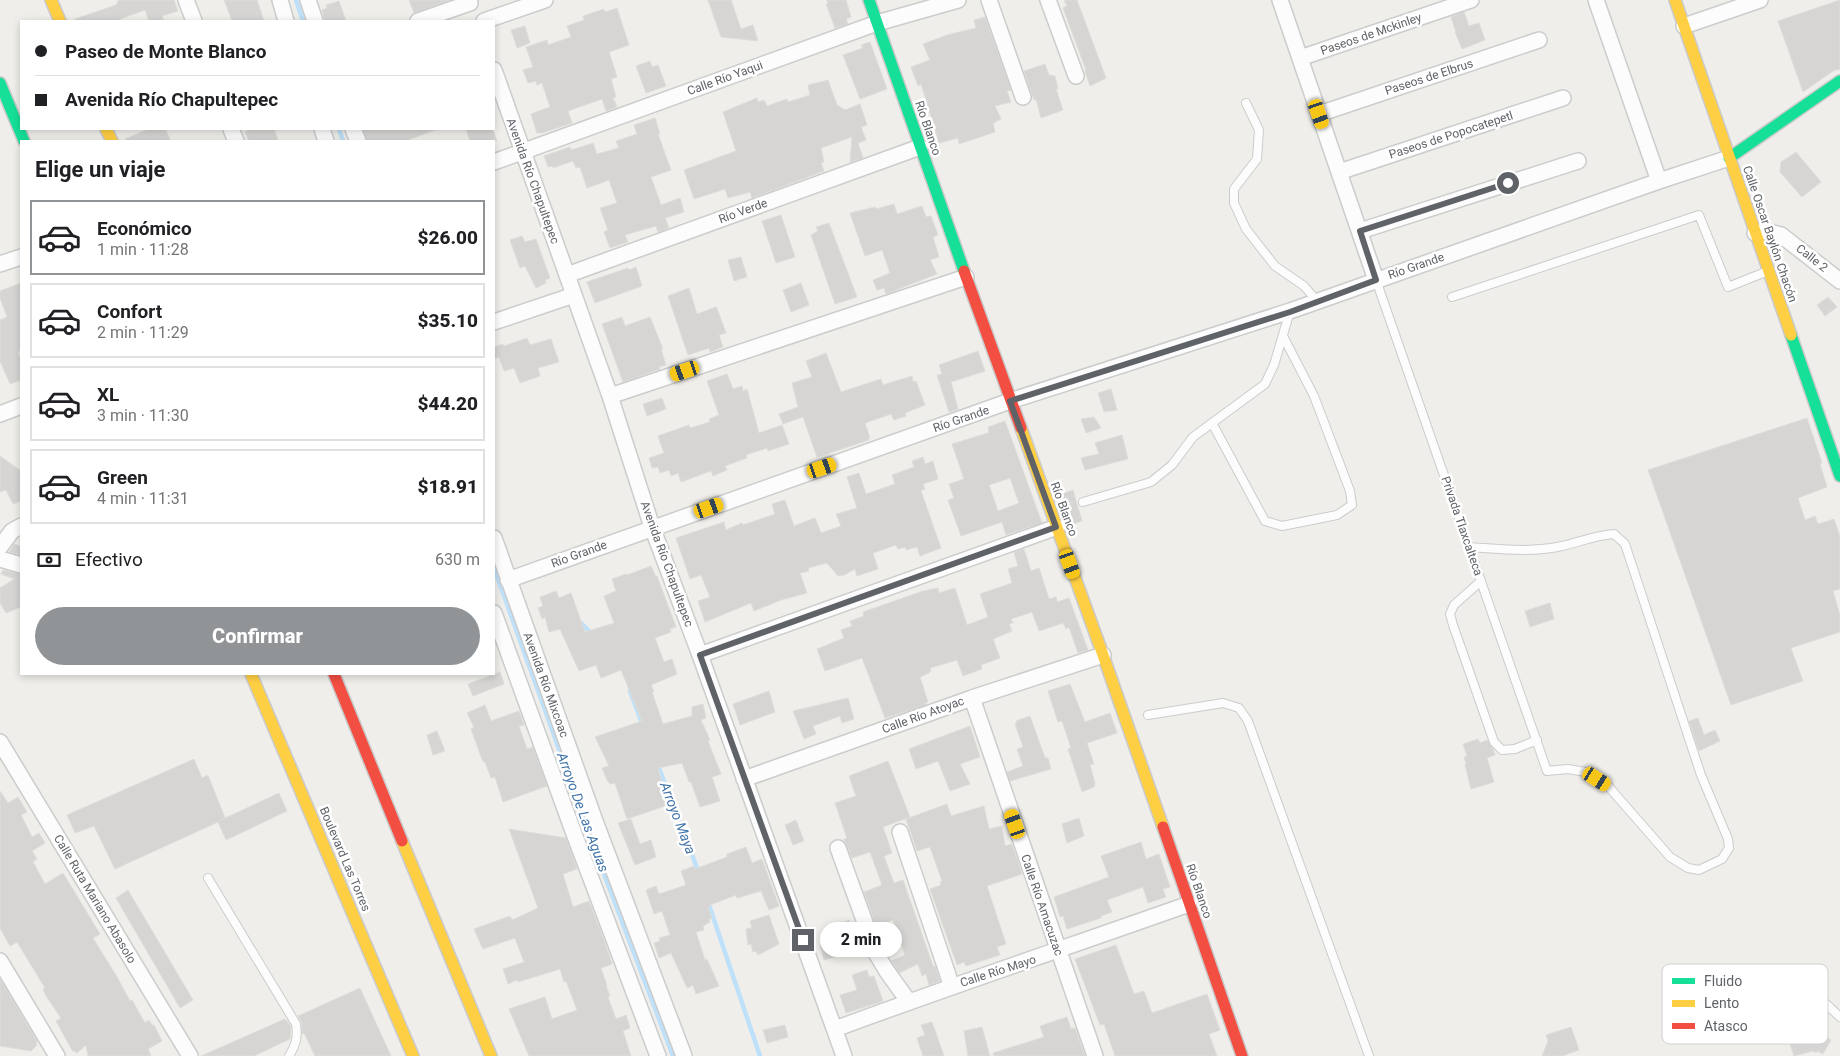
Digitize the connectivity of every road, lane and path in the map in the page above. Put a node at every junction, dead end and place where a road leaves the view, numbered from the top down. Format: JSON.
{"nodes":[{"id":1,"x":51,"y":0,"type":"edge"},
{"id":2,"x":186,"y":0,"type":"edge"},
{"id":3,"x":280,"y":0,"type":"edge"},
{"id":4,"x":308,"y":0,"type":"edge"},
{"id":5,"x":545,"y":0,"type":"edge"},
{"id":6,"x":869,"y":0,"type":"edge"},
{"id":7,"x":958,"y":0,"type":"edge"},
{"id":8,"x":989,"y":0,"type":"edge"},
{"id":9,"x":1048,"y":0,"type":"edge"},
{"id":10,"x":1280,"y":0,"type":"edge"},
{"id":11,"x":1472,"y":0,"type":"edge"},
{"id":12,"x":1596,"y":0,"type":"edge"},
{"id":13,"x":1675,"y":0,"type":"edge"},
{"id":14,"x":1760,"y":0,"type":"edge"},
{"id":15,"x":470,"y":1,"type":"edge"},
{"id":16,"x":60,"y":20,"type":"edge"},
{"id":17,"x":194,"y":20,"type":"edge"},
{"id":18,"x":286,"y":20,"type":"edge"},
{"id":19,"x":315,"y":20,"type":"edge"},
{"id":20,"x":421,"y":20,"type":"edge"},
{"id":21,"x":476,"y":20,"type":"edge"},
{"id":22,"x":487,"y":20,"type":"edge"},
{"id":23,"x":877,"y":23,"type":"junction"},
{"id":24,"x":1684,"y":26,"type":"junction"},
{"id":25,"x":1539,"y":40,"type":"dead end"},
{"id":26,"x":1300,"y":58,"type":"junction"},
{"id":27,"x":495,"y":73,"type":"edge"},
{"id":28,"x":1076,"y":76,"type":"dead end"},
{"id":29,"x":1840,"y":81,"type":"edge"},
{"id":30,"x":0,"y":82,"type":"edge"},
{"id":31,"x":1024,"y":97,"type":"dead end"},
{"id":32,"x":1563,"y":98,"type":"dead end"},
{"id":33,"x":1246,"y":103,"type":"dead end"},
{"id":34,"x":1319,"y":114,"type":"junction"},
{"id":35,"x":6,"y":117,"type":"edge"},
{"id":36,"x":23,"y":140,"type":"edge"},
{"id":37,"x":920,"y":147,"type":"junction"},
{"id":38,"x":523,"y":152,"type":"junction"},
{"id":39,"x":1729,"y":158,"type":"junction"},
{"id":40,"x":1578,"y":161,"type":"dead end"},
{"id":41,"x":495,"y":162,"type":"edge"},
{"id":42,"x":1339,"y":172,"type":"junction"},
{"id":43,"x":1659,"y":181,"type":"junction"},
{"id":44,"x":1360,"y":231,"type":"junction"},
{"id":45,"x":1755,"y":233,"type":"junction"},
{"id":46,"x":20,"y":257,"type":"edge"},
{"id":47,"x":0,"y":264,"type":"edge"},
{"id":48,"x":1768,"y":271,"type":"junction"},
{"id":49,"x":567,"y":276,"type":"junction"},
{"id":50,"x":966,"y":277,"type":"junction"},
{"id":51,"x":1376,"y":280,"type":"junction"},
{"id":52,"x":1840,"y":281,"type":"edge"},
{"id":53,"x":574,"y":295,"type":"junction"},
{"id":54,"x":1452,"y":297,"type":"dead end"},
{"id":55,"x":1317,"y":301,"type":"junction"},
{"id":56,"x":1290,"y":312,"type":"junction"},
{"id":57,"x":495,"y":322,"type":"edge"},
{"id":58,"x":1283,"y":336,"type":"junction"},
{"id":59,"x":610,"y":396,"type":"junction"},
{"id":60,"x":1010,"y":401,"type":"junction"},
{"id":61,"x":20,"y":406,"type":"edge"},
{"id":62,"x":0,"y":414,"type":"edge"},
{"id":63,"x":1212,"y":423,"type":"junction"},
{"id":64,"x":1840,"y":476,"type":"edge"},
{"id":65,"x":1083,"y":502,"type":"dead end"},
{"id":66,"x":20,"y":527,"type":"edge"},
{"id":67,"x":1056,"y":527,"type":"junction"},
{"id":68,"x":652,"y":528,"type":"junction"},
{"id":69,"x":495,"y":541,"type":"edge"},
{"id":70,"x":0,"y":547,"type":"edge"},
{"id":71,"x":1469,"y":547,"type":"junction"},
{"id":72,"x":0,"y":559,"type":"edge"},
{"id":73,"x":20,"y":565,"type":"edge"},
{"id":74,"x":508,"y":580,"type":"junction"},
{"id":75,"x":1481,"y":580,"type":"junction"},
{"id":76,"x":495,"y":616,"type":"edge"},
{"id":77,"x":700,"y":655,"type":"junction"},
{"id":78,"x":1102,"y":655,"type":"junction"},
{"id":79,"x":250,"y":675,"type":"edge"},
{"id":80,"x":334,"y":675,"type":"edge"},
{"id":81,"x":972,"y":698,"type":"junction"},
{"id":82,"x":1148,"y":715,"type":"dead end"},
{"id":83,"x":1537,"y":740,"type":"junction"},
{"id":84,"x":0,"y":742,"type":"edge"},
{"id":85,"x":744,"y":779,"type":"junction"},
{"id":86,"x":900,"y":832,"type":"dead end"},
{"id":87,"x":838,"y":848,"type":"dead end"},
{"id":88,"x":208,"y":878,"type":"dead end"},
{"id":89,"x":1189,"y":904,"type":"junction"},
{"id":90,"x":1058,"y":951,"type":"junction"},
{"id":91,"x":0,"y":961,"type":"edge"},
{"id":92,"x":952,"y":986,"type":"junction"},
{"id":93,"x":909,"y":1002,"type":"junction"},
{"id":94,"x":1828,"y":1005,"type":"edge"},
{"id":95,"x":1840,"y":1016,"type":"edge"},
{"id":96,"x":836,"y":1030,"type":"junction"},
{"id":97,"x":57,"y":1056,"type":"edge"},
{"id":98,"x":190,"y":1056,"type":"edge"},
{"id":99,"x":289,"y":1056,"type":"edge"},
{"id":100,"x":413,"y":1056,"type":"edge"},
{"id":101,"x":491,"y":1056,"type":"edge"},
{"id":102,"x":658,"y":1056,"type":"edge"},
{"id":103,"x":684,"y":1056,"type":"edge"},
{"id":104,"x":844,"y":1056,"type":"edge"},
{"id":105,"x":1095,"y":1056,"type":"edge"},
{"id":106,"x":1242,"y":1056,"type":"edge"},
{"id":107,"x":1370,"y":1056,"type":"edge"}],
"edges":[{"from":1,"to":16,"type":"street"},
{"from":2,"to":17,"type":"street"},
{"from":3,"to":18,"type":"street"},
{"from":4,"to":19,"type":"street"},
{"from":5,"to":22,"type":"street"},
{"from":6,"to":23,"type":"street","name":"Río Blanco"},
{"from":7,"to":23,"type":"street","name":"Calle Río Yaqui"},
{"from":8,"to":31,"type":"street"},
{"from":9,"to":28,"type":"street"},
{"from":10,"to":26,"type":"street"},
{"from":11,"to":26,"type":"street","name":"Paseos de Mckinley"},
{"from":12,"to":43,"type":"street"},
{"from":13,"to":24,"type":"street","name":"Calle Oscar Baylón Chacón"},
{"from":14,"to":24,"type":"street"},
{"from":15,"to":20,"type":"street"},
{"from":15,"to":21,"type":"street"},
{"from":23,"to":37,"type":"street","name":"Río Blanco"},
{"from":23,"to":38,"type":"street","name":"Calle Río Yaqui"},
{"from":24,"to":39,"type":"street","name":"Calle Oscar Baylón Chacón"},
{"from":25,"to":34,"type":"street","name":"Paseos de Elbrus"},
{"from":26,"to":34,"type":"street"},
{"from":27,"to":38,"type":"street","name":"Avenida Río Chapultepec"},
{"from":29,"to":39,"type":"street"},
{"from":30,"to":35,"type":"street"},
{"from":32,"to":42,"type":"street","name":"Paseos de Popocatepetl"},
{"from":33,"to":55,"type":"lane"},
{"from":34,"to":42,"type":"street"},
{"from":35,"to":36,"type":"street"},
{"from":37,"to":49,"type":"street","name":"Río Verde"},
{"from":37,"to":50,"type":"street","name":"Río Blanco"},
{"from":38,"to":41,"type":"street","name":"Calle Río Yaqui"},
{"from":38,"to":49,"type":"street","name":"Avenida Río Chapultepec"},
{"from":39,"to":43,"type":"street","name":"Río Grande"},
{"from":39,"to":45,"type":"street","name":"Calle Oscar Baylón Chacón"},
{"from":40,"to":44,"type":"street"},
{"from":42,"to":44,"type":"street"},
{"from":43,"to":51,"type":"street","name":"Río Grande"},
{"from":44,"to":51,"type":"street"},
{"from":45,"to":48,"type":"street","name":"Calle Oscar Baylón Chacón"},
{"from":45,"to":52,"type":"street","name":"Calle 2"},
{"from":46,"to":47,"type":"street"},
{"from":48,"to":54,"type":"lane"},
{"from":48,"to":64,"type":"street","name":"Calle Oscar Baylón Chacón"},
{"from":49,"to":53,"type":"street","name":"Avenida Río Chapultepec"},
{"from":50,"to":59,"type":"street"},
{"from":50,"to":60,"type":"street","name":"Río Blanco"},
{"from":51,"to":55,"type":"street","name":"Río Grande"},
{"from":51,"to":71,"type":"lane","name":"Privada Tlaxcalteca"},
{"from":53,"to":57,"type":"street"},
{"from":53,"to":59,"type":"street","name":"Avenida Río Chapultepec"},
{"from":55,"to":56,"type":"street","name":"Río Grande"},
{"from":56,"to":58,"type":"lane"},
{"from":56,"to":60,"type":"street","name":"Río Grande"},
{"from":58,"to":63,"type":"lane"},
{"from":58,"to":63,"type":"lane"},
{"from":59,"to":68,"type":"street","name":"Avenida Río Chapultepec"},
{"from":60,"to":67,"type":"street","name":"Río Blanco"},
{"from":60,"to":68,"type":"street","name":"Río Grande"},
{"from":61,"to":62,"type":"street"},
{"from":63,"to":65,"type":"lane"},
{"from":66,"to":70,"type":"street"},
{"from":67,"to":77,"type":"street"},
{"from":67,"to":78,"type":"street","name":"Río Blanco"},
{"from":68,"to":74,"type":"street","name":"Río Grande"},
{"from":68,"to":77,"type":"street","name":"Avenida Río Chapultepec"},
{"from":69,"to":74,"type":"street","name":"Avenida Río Mixcoac"},
{"from":71,"to":75,"type":"lane","name":"Privada Tlaxcalteca"},
{"from":71,"to":83,"type":"lane","name":"Privada Tlaxcalteca"},
{"from":72,"to":73,"type":"street"},
{"from":74,"to":103,"type":"street","name":"Avenida Río Mixcoac"},
{"from":75,"to":83,"type":"lane","name":"Privada Tlaxcalteca"},
{"from":75,"to":83,"type":"lane"},
{"from":76,"to":102,"type":"street","name":"Avenida Río Mixcoac"},
{"from":77,"to":85,"type":"street","name":"Avenida Río Chapultepec"},
{"from":78,"to":81,"type":"street","name":"Calle Río Atoyac"},
{"from":78,"to":89,"type":"street","name":"Río Blanco"},
{"from":79,"to":100,"type":"street","name":"Boulevard Las Torres"},
{"from":80,"to":101,"type":"street"},
{"from":81,"to":85,"type":"street","name":"Calle Río Atoyac"},
{"from":81,"to":90,"type":"street","name":"Calle Río Amacuzac"},
{"from":82,"to":107,"type":"lane"},
{"from":84,"to":98,"type":"street","name":"Calle Ruta Mariano Abasolo"},
{"from":85,"to":96,"type":"street","name":"Avenida Río Chapultepec"},
{"from":86,"to":92,"type":"street"},
{"from":87,"to":93,"type":"street"},
{"from":88,"to":99,"type":"lane"},
{"from":89,"to":90,"type":"street","name":"Calle Río Mayo"},
{"from":89,"to":106,"type":"street","name":"Río Blanco"},
{"from":90,"to":92,"type":"street","name":"Calle Río Mayo"},
{"from":90,"to":105,"type":"street","name":"Calle Río Amacuzac"},
{"from":91,"to":97,"type":"street"},
{"from":92,"to":93,"type":"street","name":"Calle Río Mayo"},
{"from":93,"to":96,"type":"street","name":"Calle Río Mayo"},
{"from":94,"to":95,"type":"lane"},
{"from":96,"to":104,"type":"street","name":"Avenida Río Chapultepec"}]}
